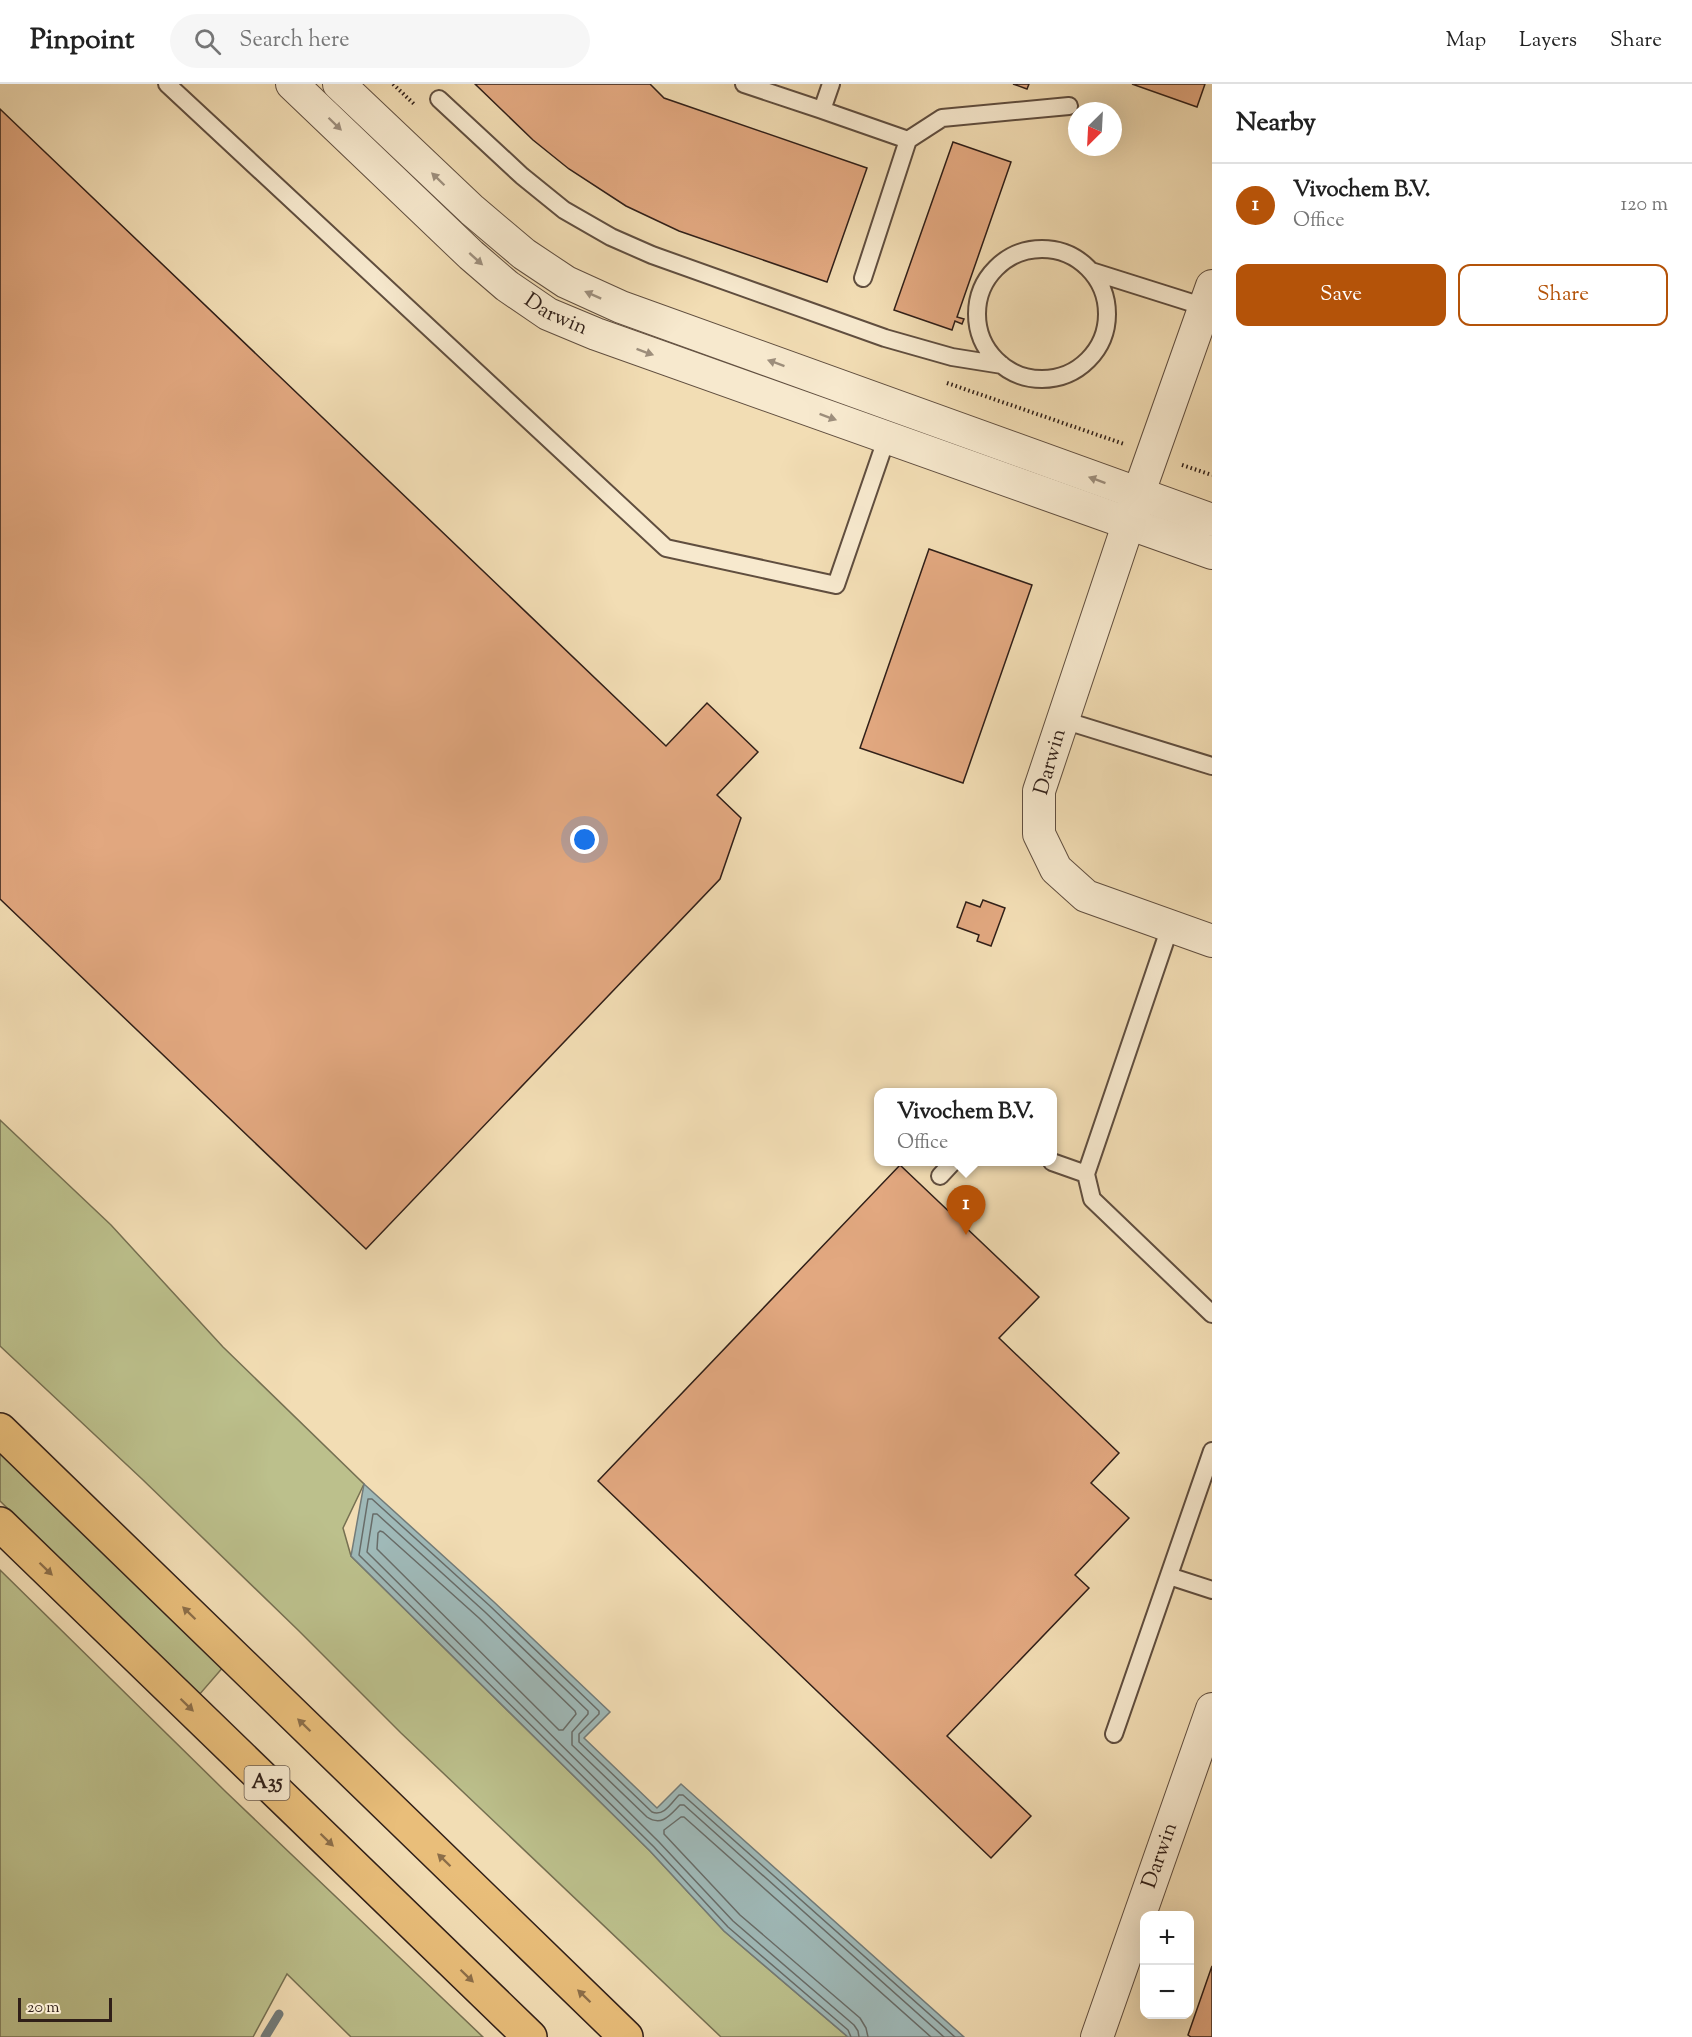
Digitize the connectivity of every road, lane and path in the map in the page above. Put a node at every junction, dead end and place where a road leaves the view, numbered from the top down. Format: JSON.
{"nodes":[{"id":1,"x":167,"y":84,"type":"edge"},
{"id":2,"x":292,"y":84,"type":"edge"},
{"id":3,"x":339,"y":84,"type":"edge"},
{"id":4,"x":744,"y":84,"type":"edge"},
{"id":5,"x":831,"y":84,"type":"edge"},
{"id":6,"x":439,"y":99,"type":"dead end"},
{"id":7,"x":1068,"y":106,"type":"edge"},
{"id":8,"x":822,"y":110,"type":"junction"},
{"id":9,"x":908,"y":140,"type":"junction"},
{"id":10,"x":1091,"y":271,"type":"junction"},
{"id":11,"x":863,"y":278,"type":"dead end"},
{"id":12,"x":1206,"y":316,"type":"edge"},
{"id":13,"x":1002,"y":365,"type":"junction"},
{"id":14,"x":898,"y":408,"type":"junction"},
{"id":15,"x":886,"y":438,"type":"junction"},
{"id":16,"x":1138,"y":495,"type":"junction"},
{"id":17,"x":1212,"y":520,"type":"edge"},
{"id":18,"x":1129,"y":524,"type":"junction"},
{"id":19,"x":1212,"y":553,"type":"edge"},
{"id":20,"x":1063,"y":720,"type":"junction"},
{"id":21,"x":1212,"y":766,"type":"edge"},
{"id":22,"x":1170,"y":927,"type":"junction"},
{"id":23,"x":1212,"y":941,"type":"edge"},
{"id":24,"x":1057,"y":1163,"type":"edge"},
{"id":25,"x":949,"y":1166,"type":"edge"},
{"id":26,"x":1086,"y":1174,"type":"junction"},
{"id":27,"x":940,"y":1176,"type":"dead end"},
{"id":28,"x":1212,"y":1314,"type":"edge"},
{"id":29,"x":0,"y":1430,"type":"edge"},
{"id":30,"x":1212,"y":1451,"type":"edge"},
{"id":31,"x":0,"y":1524,"type":"edge"},
{"id":32,"x":1169,"y":1576,"type":"junction"},
{"id":33,"x":1212,"y":1590,"type":"edge"},
{"id":34,"x":1212,"y":1709,"type":"edge"},
{"id":35,"x":1114,"y":1734,"type":"dead end"},
{"id":36,"x":530,"y":2037,"type":"edge"},
{"id":37,"x":626,"y":2037,"type":"edge"},
{"id":38,"x":1097,"y":2037,"type":"edge"}],
"edges":[{"from":1,"to":15,"type":"lane"},
{"from":2,"to":15,"type":"street","name":"Darwin","one_way":true},
{"from":14,"to":3,"type":"street","name":"Darwin","one_way":true},
{"from":4,"to":8,"type":"lane"},
{"from":5,"to":8,"type":"lane"},
{"from":6,"to":13,"type":"lane"},
{"from":7,"to":9,"type":"lane"},
{"from":8,"to":9,"type":"lane"},
{"from":9,"to":11,"type":"lane"},
{"from":10,"to":12,"type":"lane"},
{"from":10,"to":13,"type":"lane"},
{"from":10,"to":13,"type":"lane"},
{"from":12,"to":16,"type":"street","name":"Darwin"},
{"from":14,"to":15,"type":"lane"},
{"from":16,"to":14,"type":"street","name":"Darwin","one_way":true},
{"from":15,"to":18,"type":"street","name":"Darwin"},
{"from":16,"to":17,"type":"street","name":"Darwin"},
{"from":16,"to":18,"type":"street","name":"Darwin"},
{"from":18,"to":19,"type":"street","name":"Darwin"},
{"from":18,"to":20,"type":"street","name":"Darwin"},
{"from":20,"to":21,"type":"lane"},
{"from":20,"to":22,"type":"street","name":"Darwin"},
{"from":22,"to":23,"type":"street","name":"Darwin"},
{"from":22,"to":26,"type":"lane"},
{"from":24,"to":26,"type":"lane"},
{"from":25,"to":27,"type":"lane"},
{"from":26,"to":28,"type":"lane"},
{"from":37,"to":29,"type":"highway","one_way":true},
{"from":30,"to":32,"type":"lane"},
{"from":31,"to":36,"type":"highway","number":"A35","one_way":true},
{"from":32,"to":33,"type":"lane"},
{"from":32,"to":35,"type":"lane"},
{"from":34,"to":38,"type":"street","name":"Darwin"}]}
